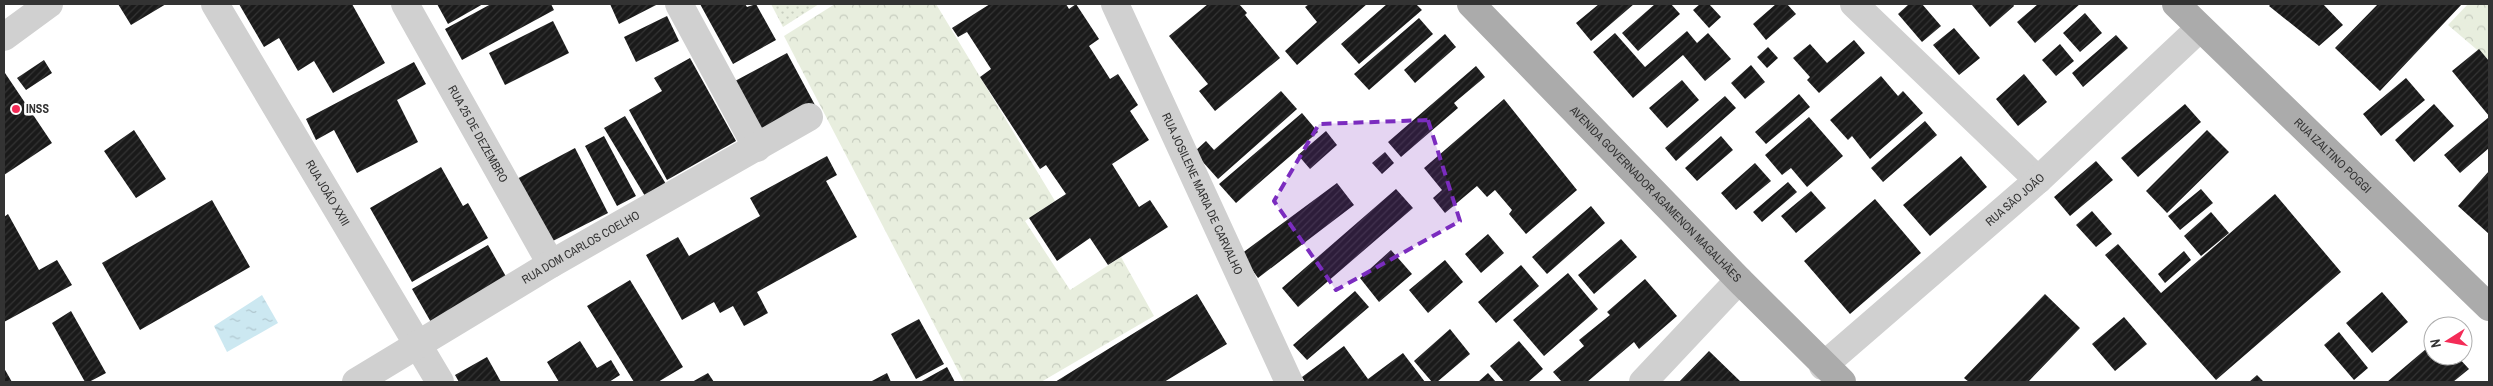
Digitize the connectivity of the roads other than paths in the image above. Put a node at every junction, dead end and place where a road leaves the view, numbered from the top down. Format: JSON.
{"nodes":[{"id":1,"x":49,"y":4,"type":"edge"},
{"id":2,"x":214,"y":4,"type":"edge"},
{"id":3,"x":405,"y":4,"type":"edge"},
{"id":4,"x":679,"y":4,"type":"edge"},
{"id":5,"x":1116,"y":4,"type":"edge"},
{"id":6,"x":1471,"y":4,"type":"edge"},
{"id":7,"x":1854,"y":4,"type":"edge"},
{"id":8,"x":2176,"y":4,"type":"edge"},
{"id":9,"x":2200,"y":28,"type":"junction"},
{"id":10,"x":4,"y":37,"type":"edge"},
{"id":11,"x":809,"y":117,"type":"dead end"},
{"id":12,"x":757,"y":148,"type":"junction"},
{"id":13,"x":2038,"y":180,"type":"junction"},
{"id":14,"x":551,"y":264,"type":"junction"},
{"id":15,"x":1739,"y":280,"type":"junction"},
{"id":16,"x":2489,"y":307,"type":"edge"},
{"id":17,"x":419,"y":346,"type":"junction"},
{"id":18,"x":1833,"y":374,"type":"edge"},
{"id":19,"x":356,"y":382,"type":"edge"},
{"id":20,"x":440,"y":382,"type":"edge"},
{"id":21,"x":1289,"y":382,"type":"edge"},
{"id":22,"x":1643,"y":382,"type":"edge"}],
"edges":[{"from":1,"to":10,"type":"street"},
{"from":2,"to":17,"type":"street","name":"RUA JOÃO XXIII"},
{"from":3,"to":14,"type":"street","name":"RUA 25 DE DEZEMBRO"},
{"from":4,"to":12,"type":"street"},
{"from":5,"to":21,"type":"street","name":"RUA JOSILENE MARIA DE CARVALHO"},
{"from":6,"to":15,"type":"main road","name":"AVENIDA GOVERNADOR AGAMENON MAGALHÃES"},
{"from":7,"to":13,"type":"street"},
{"from":8,"to":9,"type":"main road","name":"RUA IZALTINO POGGI"},
{"from":9,"to":13,"type":"street","name":"RUA SÃO JOÃO"},
{"from":9,"to":16,"type":"main road","name":"RUA IZALTINO POGGI"},
{"from":11,"to":12,"type":"street","name":"RUA DOM CARLOS COELHO"},
{"from":12,"to":14,"type":"street","name":"RUA DOM CARLOS COELHO"},
{"from":13,"to":18,"type":"street","name":"RUA SÃO JOÃO"},
{"from":14,"to":17,"type":"street","name":"RUA DOM CARLOS COELHO"},
{"from":15,"to":18,"type":"main road","name":"AVENIDA GOVERNADOR AGAMENON MAGALHÃES"},
{"from":15,"to":22,"type":"street"},
{"from":17,"to":19,"type":"street","name":"RUA DOM CARLOS COELHO"},
{"from":17,"to":20,"type":"street","name":"RUA JOÃO XXIII"}]}
